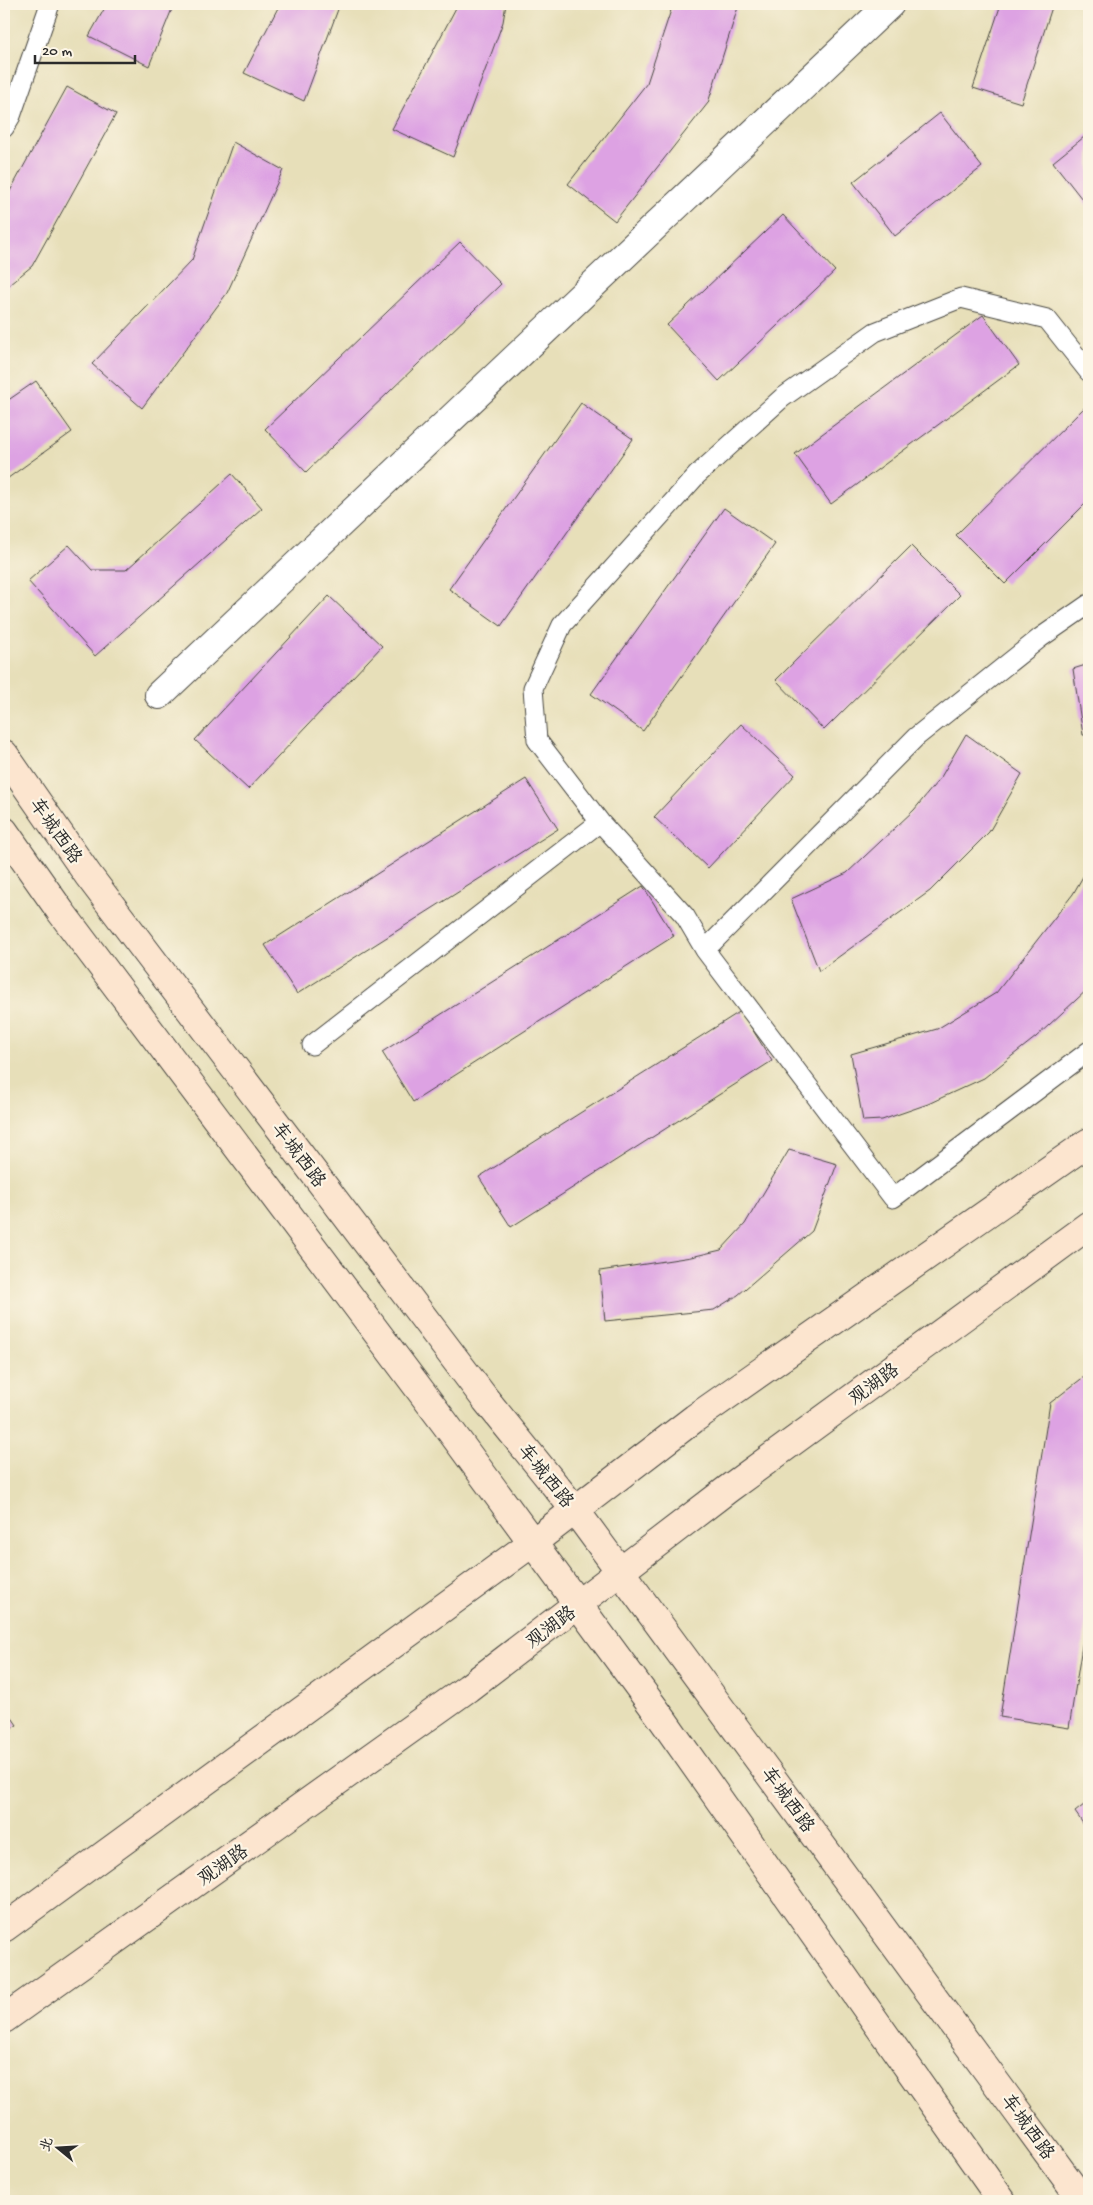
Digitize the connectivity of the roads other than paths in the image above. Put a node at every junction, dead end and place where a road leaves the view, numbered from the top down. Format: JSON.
{"nodes":[{"id":1,"x":50,"y":4,"type":"edge"},
{"id":2,"x":890,"y":4,"type":"edge"},
{"id":3,"x":4,"y":128,"type":"edge"},
{"id":4,"x":1086,"y":361,"type":"edge"},
{"id":5,"x":1089,"y":604,"type":"edge"},
{"id":6,"x":159,"y":695,"type":"dead end"},
{"id":7,"x":4,"y":754,"type":"edge"},
{"id":8,"x":600,"y":822,"type":"junction"},
{"id":9,"x":4,"y":831,"type":"edge"},
{"id":10,"x":705,"y":950,"type":"junction"},
{"id":11,"x":312,"y":1045,"type":"dead end"},
{"id":12,"x":1089,"y":1051,"type":"edge"},
{"id":13,"x":1089,"y":1142,"type":"edge"},
{"id":14,"x":1089,"y":1225,"type":"edge"},
{"id":15,"x":575,"y":1510,"type":"junction"},
{"id":16,"x":532,"y":1543,"type":"junction"},
{"id":17,"x":621,"y":1572,"type":"junction"},
{"id":18,"x":577,"y":1606,"type":"junction"},
{"id":19,"x":4,"y":1928,"type":"edge"},
{"id":20,"x":4,"y":2019,"type":"edge"},
{"id":21,"x":1002,"y":2201,"type":"edge"},
{"id":22,"x":1083,"y":2201,"type":"edge"}],
"edges":[{"from":1,"to":3,"type":"lane"},
{"from":2,"to":6,"type":"street"},
{"from":4,"to":8,"type":"lane"},
{"from":5,"to":10,"type":"lane"},
{"from":7,"to":15,"type":"main road","name":"车城西路"},
{"from":8,"to":10,"type":"lane"},
{"from":8,"to":11,"type":"lane"},
{"from":9,"to":16,"type":"main road"},
{"from":10,"to":12,"type":"lane"},
{"from":13,"to":15,"type":"main road"},
{"from":14,"to":17,"type":"main road","name":"观湖路"},
{"from":15,"to":16,"type":"main road"},
{"from":15,"to":17,"type":"main road","name":"车城西路"},
{"from":16,"to":18,"type":"main road"},
{"from":16,"to":19,"type":"main road"},
{"from":17,"to":18,"type":"main road","name":"观湖路"},
{"from":17,"to":22,"type":"main road","name":"车城西路"},
{"from":18,"to":20,"type":"main road","name":"观湖路"},
{"from":18,"to":21,"type":"main road"}]}
